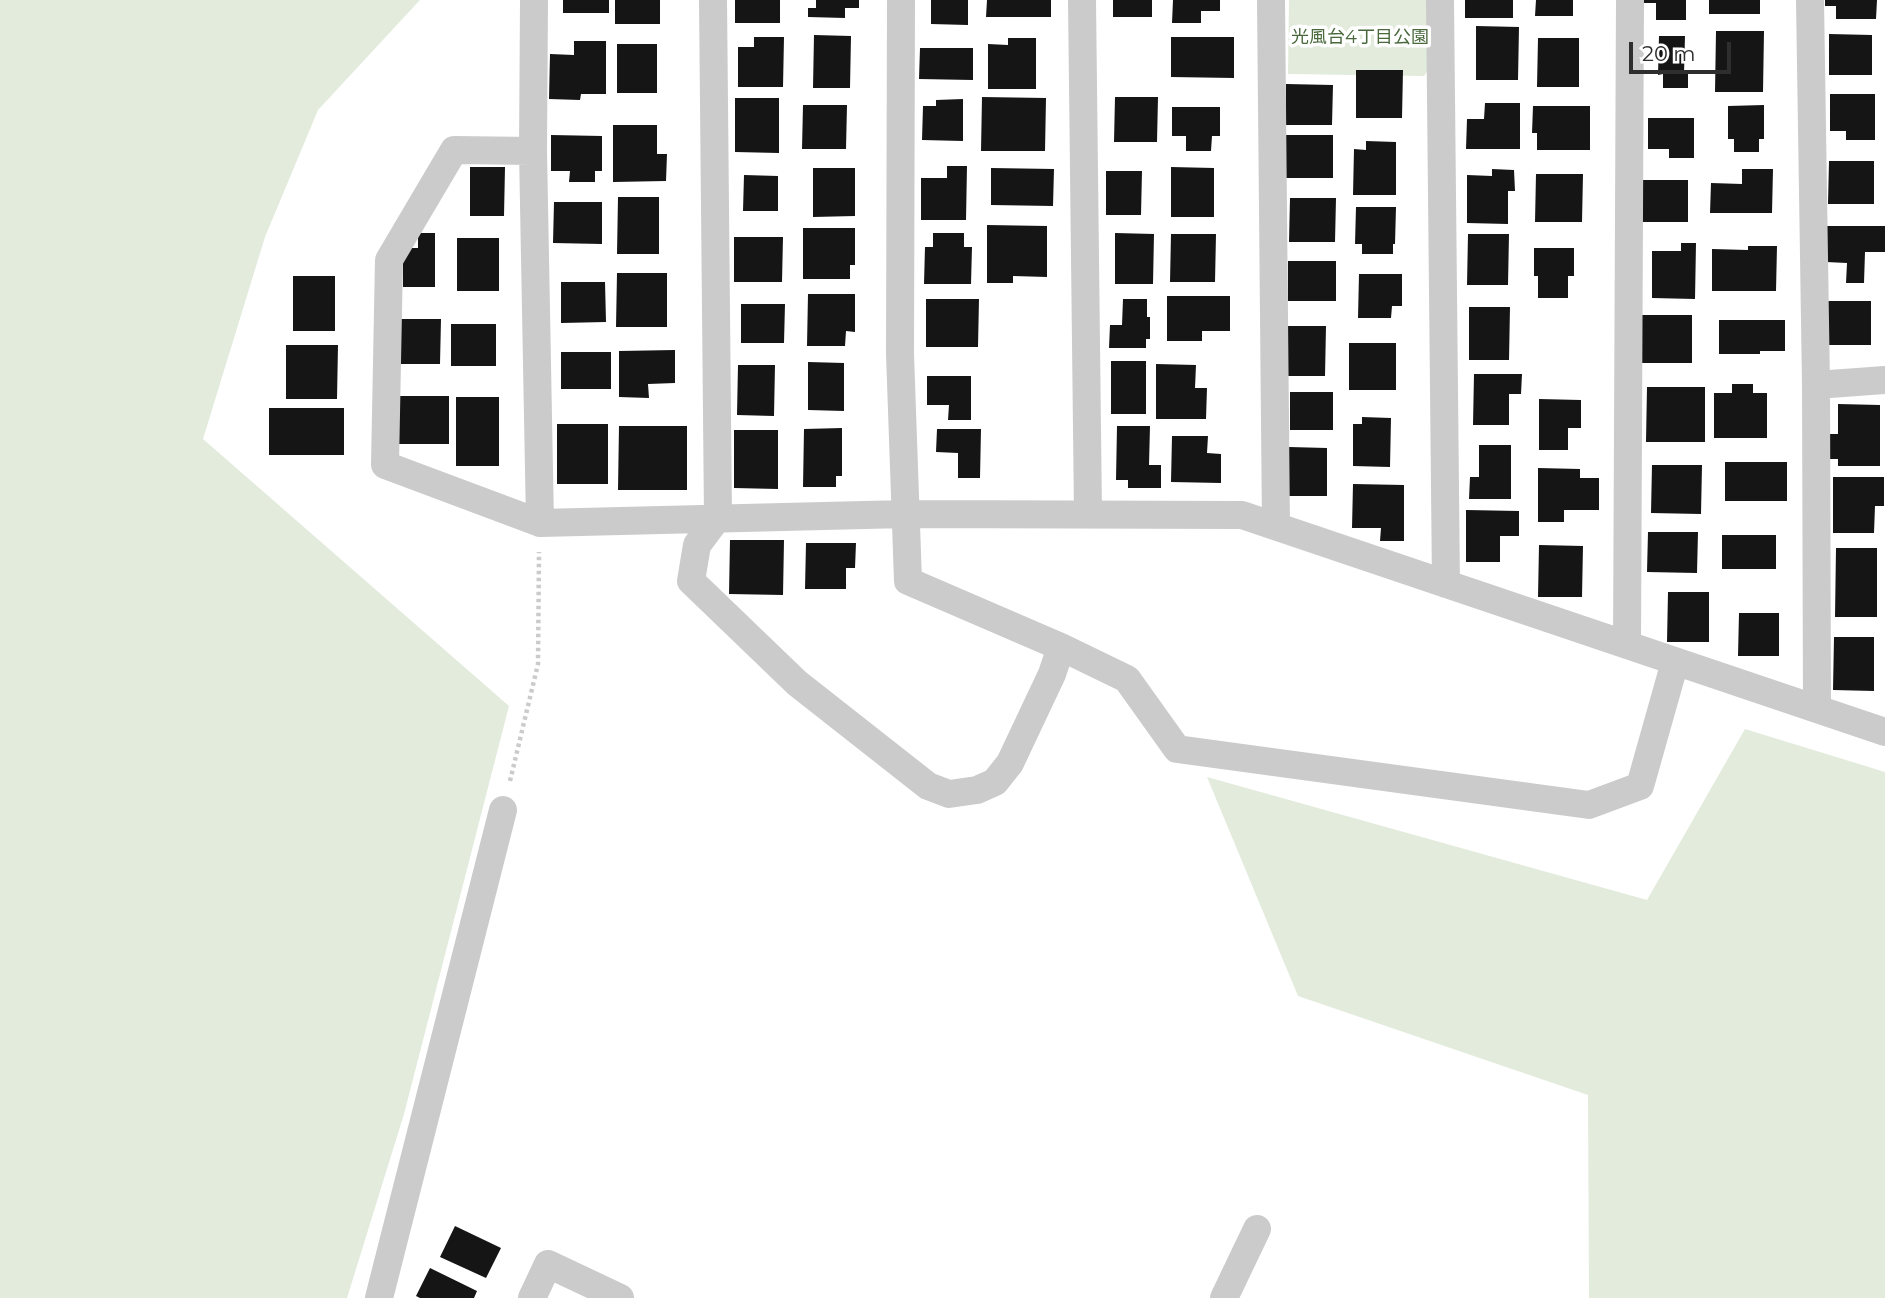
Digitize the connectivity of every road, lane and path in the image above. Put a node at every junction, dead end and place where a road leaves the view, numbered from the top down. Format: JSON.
{"nodes":[{"id":1,"x":534,"y":0,"type":"edge"},
{"id":2,"x":713,"y":0,"type":"edge"},
{"id":3,"x":901,"y":0,"type":"edge"},
{"id":4,"x":1083,"y":0,"type":"edge"},
{"id":5,"x":1271,"y":0,"type":"edge"},
{"id":6,"x":1440,"y":0,"type":"edge"},
{"id":7,"x":1630,"y":0,"type":"edge"},
{"id":8,"x":1810,"y":0,"type":"edge"},
{"id":9,"x":533,"y":151,"type":"junction"},
{"id":10,"x":1885,"y":380,"type":"edge"},
{"id":11,"x":1816,"y":385,"type":"junction"},
{"id":12,"x":905,"y":514,"type":"junction"},
{"id":13,"x":1088,"y":514,"type":"junction"},
{"id":14,"x":718,"y":517,"type":"junction"},
{"id":15,"x":540,"y":523,"type":"junction"},
{"id":16,"x":1276,"y":526,"type":"junction"},
{"id":17,"x":1446,"y":584,"type":"junction"},
{"id":18,"x":1626,"y":645,"type":"junction"},
{"id":19,"x":1061,"y":647,"type":"junction"},
{"id":20,"x":1675,"y":662,"type":"junction"},
{"id":21,"x":1817,"y":709,"type":"junction"},
{"id":22,"x":1885,"y":733,"type":"edge"},
{"id":23,"x":503,"y":810,"type":"joint"},
{"id":24,"x":1257,"y":1229,"type":"dead end"},
{"id":25,"x":379,"y":1298,"type":"edge"},
{"id":26,"x":532,"y":1298,"type":"edge"},
{"id":27,"x":620,"y":1298,"type":"edge"},
{"id":28,"x":1223,"y":1298,"type":"edge"}],
"edges":[{"from":1,"to":9,"type":"street"},
{"from":2,"to":14,"type":"street"},
{"from":3,"to":12,"type":"street"},
{"from":4,"to":13,"type":"street"},
{"from":5,"to":16,"type":"street"},
{"from":6,"to":17,"type":"street"},
{"from":7,"to":18,"type":"street"},
{"from":8,"to":11,"type":"street"},
{"from":9,"to":15,"type":"street"},
{"from":9,"to":15,"type":"street"},
{"from":10,"to":11,"type":"street"},
{"from":11,"to":21,"type":"street"},
{"from":12,"to":13,"type":"street"},
{"from":12,"to":14,"type":"street"},
{"from":12,"to":19,"type":"street"},
{"from":13,"to":16,"type":"street"},
{"from":14,"to":15,"type":"street"},
{"from":14,"to":19,"type":"street"},
{"from":15,"to":23,"type":"path"},
{"from":16,"to":17,"type":"street"},
{"from":17,"to":18,"type":"street"},
{"from":18,"to":20,"type":"street"},
{"from":19,"to":20,"type":"street"},
{"from":20,"to":21,"type":"street"},
{"from":21,"to":22,"type":"street"},
{"from":23,"to":25,"type":"street"},
{"from":24,"to":28,"type":"street"},
{"from":26,"to":27,"type":"street"}]}
